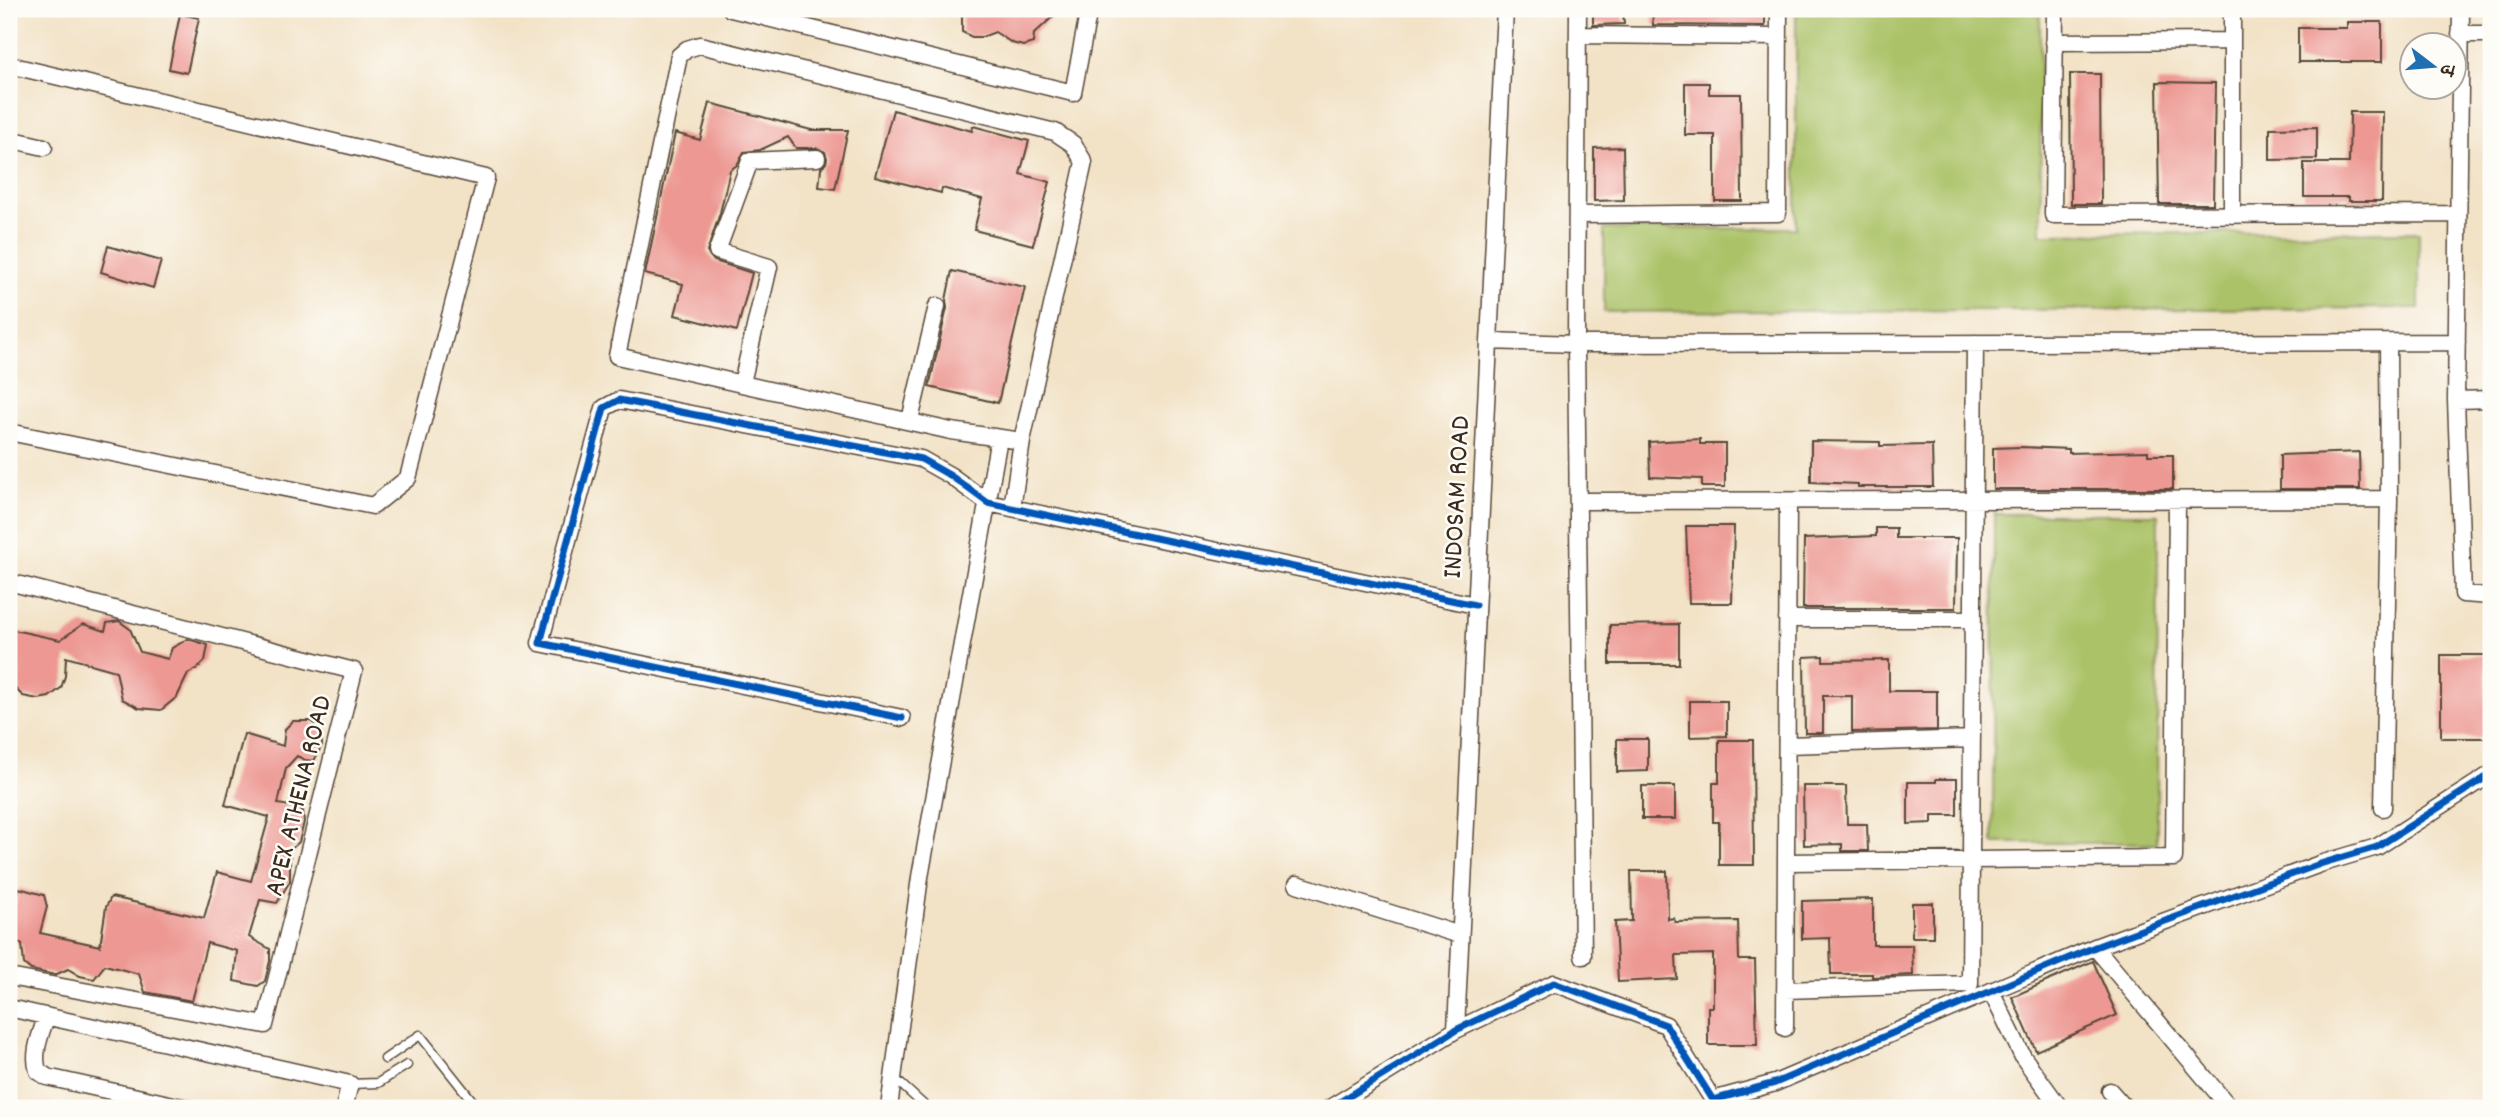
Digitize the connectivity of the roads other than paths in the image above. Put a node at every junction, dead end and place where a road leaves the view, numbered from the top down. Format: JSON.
{"nodes":[{"id":1,"x":731,"y":9,"type":"edge"},
{"id":2,"x":1089,"y":9,"type":"edge"},
{"id":3,"x":1505,"y":9,"type":"edge"},
{"id":4,"x":1578,"y":9,"type":"edge"},
{"id":5,"x":1779,"y":9,"type":"edge"},
{"id":6,"x":2054,"y":9,"type":"edge"},
{"id":7,"x":2232,"y":9,"type":"edge"},
{"id":8,"x":2461,"y":9,"type":"edge"},
{"id":9,"x":2460,"y":32,"type":"edge"},
{"id":10,"x":2468,"y":34,"type":"edge"},
{"id":11,"x":2491,"y":34,"type":"edge"},
{"id":12,"x":1578,"y":35,"type":"junction"},
{"id":13,"x":1779,"y":37,"type":"junction"},
{"id":14,"x":2232,"y":41,"type":"junction"},
{"id":15,"x":2054,"y":42,"type":"junction"},
{"id":16,"x":9,"y":65,"type":"edge"},
{"id":17,"x":2459,"y":102,"type":"edge"},
{"id":18,"x":9,"y":139,"type":"edge"},
{"id":19,"x":44,"y":147,"type":"dead end"},
{"id":20,"x":817,"y":158,"type":"dead end"},
{"id":21,"x":2458,"y":214,"type":"junction"},
{"id":22,"x":1577,"y":215,"type":"junction"},
{"id":23,"x":2232,"y":215,"type":"junction"},
{"id":24,"x":937,"y":306,"type":"dead end"},
{"id":25,"x":1489,"y":341,"type":"junction"},
{"id":26,"x":2388,"y":342,"type":"junction"},
{"id":27,"x":2457,"y":342,"type":"junction"},
{"id":28,"x":1975,"y":343,"type":"junction"},
{"id":29,"x":1576,"y":344,"type":"junction"},
{"id":30,"x":742,"y":383,"type":"junction"},
{"id":31,"x":2491,"y":399,"type":"edge"},
{"id":32,"x":2456,"y":400,"type":"junction"},
{"id":33,"x":910,"y":420,"type":"junction"},
{"id":34,"x":9,"y":432,"type":"edge"},
{"id":35,"x":999,"y":438,"type":"junction"},
{"id":36,"x":1022,"y":441,"type":"junction"},
{"id":37,"x":2389,"y":499,"type":"junction"},
{"id":38,"x":2177,"y":500,"type":"junction"},
{"id":39,"x":1578,"y":501,"type":"junction"},
{"id":40,"x":1788,"y":501,"type":"junction"},
{"id":41,"x":1974,"y":501,"type":"junction"},
{"id":42,"x":988,"y":503,"type":"junction"},
{"id":43,"x":1012,"y":508,"type":"junction"},
{"id":44,"x":9,"y":582,"type":"edge"},
{"id":45,"x":2491,"y":596,"type":"edge"},
{"id":46,"x":1475,"y":605,"type":"junction"},
{"id":47,"x":1787,"y":619,"type":"junction"},
{"id":48,"x":1973,"y":619,"type":"junction"},
{"id":49,"x":902,"y":718,"type":"dead end"},
{"id":50,"x":1972,"y":739,"type":"junction"},
{"id":51,"x":1787,"y":745,"type":"junction"},
{"id":52,"x":2491,"y":774,"type":"edge"},
{"id":53,"x":2383,"y":808,"type":"dead end"},
{"id":54,"x":1971,"y":860,"type":"junction"},
{"id":55,"x":1786,"y":862,"type":"junction"},
{"id":56,"x":1297,"y":884,"type":"dead end"},
{"id":57,"x":1461,"y":935,"type":"junction"},
{"id":58,"x":2095,"y":947,"type":"junction"},
{"id":59,"x":1583,"y":956,"type":"dead end"},
{"id":60,"x":9,"y":976,"type":"edge"},
{"id":61,"x":1785,"y":990,"type":"junction"},
{"id":62,"x":1991,"y":991,"type":"junction"},
{"id":63,"x":9,"y":1008,"type":"edge"},
{"id":64,"x":46,"y":1017,"type":"junction"},
{"id":65,"x":1785,"y":1028,"type":"dead end"},
{"id":66,"x":1456,"y":1030,"type":"junction"},
{"id":67,"x":385,"y":1059,"type":"dead end"},
{"id":68,"x":407,"y":1065,"type":"dead end"},
{"id":69,"x":893,"y":1077,"type":"junction"},
{"id":70,"x":350,"y":1084,"type":"junction"},
{"id":71,"x":2110,"y":1091,"type":"dead end"},
{"id":72,"x":187,"y":1108,"type":"edge"},
{"id":73,"x":344,"y":1108,"type":"edge"},
{"id":74,"x":478,"y":1108,"type":"edge"},
{"id":75,"x":889,"y":1108,"type":"edge"},
{"id":76,"x":927,"y":1108,"type":"edge"},
{"id":77,"x":1330,"y":1108,"type":"edge"},
{"id":78,"x":2060,"y":1108,"type":"edge"},
{"id":79,"x":2125,"y":1108,"type":"edge"},
{"id":80,"x":2230,"y":1108,"type":"edge"}],
"edges":[{"from":1,"to":2,"type":"street"},
{"from":3,"to":25,"type":"street","name":"INDOSAM ROAD"},
{"from":4,"to":12,"type":"street"},
{"from":5,"to":13,"type":"street"},
{"from":6,"to":15,"type":"street"},
{"from":7,"to":14,"type":"street"},
{"from":8,"to":9,"type":"street"},
{"from":10,"to":11,"type":"street"},
{"from":12,"to":13,"type":"street"},
{"from":12,"to":22,"type":"street"},
{"from":13,"to":22,"type":"street"},
{"from":14,"to":15,"type":"street"},
{"from":14,"to":23,"type":"street"},
{"from":15,"to":23,"type":"street"},
{"from":16,"to":34,"type":"street"},
{"from":17,"to":21,"type":"street"},
{"from":18,"to":19,"type":"street"},
{"from":20,"to":30,"type":"street"},
{"from":21,"to":23,"type":"street"},
{"from":21,"to":27,"type":"street"},
{"from":22,"to":29,"type":"street"},
{"from":24,"to":33,"type":"street"},
{"from":25,"to":29,"type":"street"},
{"from":25,"to":46,"type":"street","name":"INDOSAM ROAD"},
{"from":26,"to":27,"type":"street"},
{"from":26,"to":28,"type":"street"},
{"from":26,"to":37,"type":"street"},
{"from":27,"to":32,"type":"street"},
{"from":28,"to":29,"type":"street"},
{"from":28,"to":41,"type":"street"},
{"from":29,"to":39,"type":"street"},
{"from":30,"to":33,"type":"street"},
{"from":30,"to":36,"type":"street"},
{"from":31,"to":32,"type":"street"},
{"from":32,"to":45,"type":"street"},
{"from":33,"to":35,"type":"street"},
{"from":35,"to":36,"type":"street"},
{"from":35,"to":42,"type":"street"},
{"from":36,"to":43,"type":"street"},
{"from":37,"to":38,"type":"street"},
{"from":37,"to":53,"type":"street"},
{"from":38,"to":41,"type":"street"},
{"from":38,"to":54,"type":"street"},
{"from":39,"to":40,"type":"street"},
{"from":39,"to":59,"type":"street"},
{"from":40,"to":41,"type":"street"},
{"from":40,"to":47,"type":"street"},
{"from":41,"to":48,"type":"street"},
{"from":42,"to":43,"type":"street"},
{"from":42,"to":49,"type":"street"},
{"from":42,"to":69,"type":"street"},
{"from":43,"to":46,"type":"street"},
{"from":44,"to":60,"type":"street","name":"APEX ATHENA ROAD"},
{"from":46,"to":57,"type":"street","name":"INDOSAM ROAD"},
{"from":47,"to":48,"type":"street"},
{"from":47,"to":51,"type":"street"},
{"from":48,"to":50,"type":"street"},
{"from":50,"to":51,"type":"street"},
{"from":50,"to":54,"type":"street"},
{"from":51,"to":55,"type":"street"},
{"from":52,"to":58,"type":"street"},
{"from":54,"to":55,"type":"street"},
{"from":54,"to":61,"type":"street"},
{"from":55,"to":61,"type":"street"},
{"from":56,"to":57,"type":"street"},
{"from":57,"to":66,"type":"street","name":"INDOSAM ROAD"},
{"from":58,"to":62,"type":"street"},
{"from":58,"to":80,"type":"street"},
{"from":61,"to":65,"type":"street"},
{"from":62,"to":66,"type":"street"},
{"from":62,"to":78,"type":"street"},
{"from":63,"to":64,"type":"street"},
{"from":64,"to":70,"type":"street"},
{"from":64,"to":72,"type":"street"},
{"from":66,"to":77,"type":"street"},
{"from":67,"to":74,"type":"lane"},
{"from":68,"to":70,"type":"lane"},
{"from":69,"to":75,"type":"street"},
{"from":69,"to":76,"type":"lane"},
{"from":70,"to":73,"type":"street"},
{"from":71,"to":79,"type":"street"}]}
